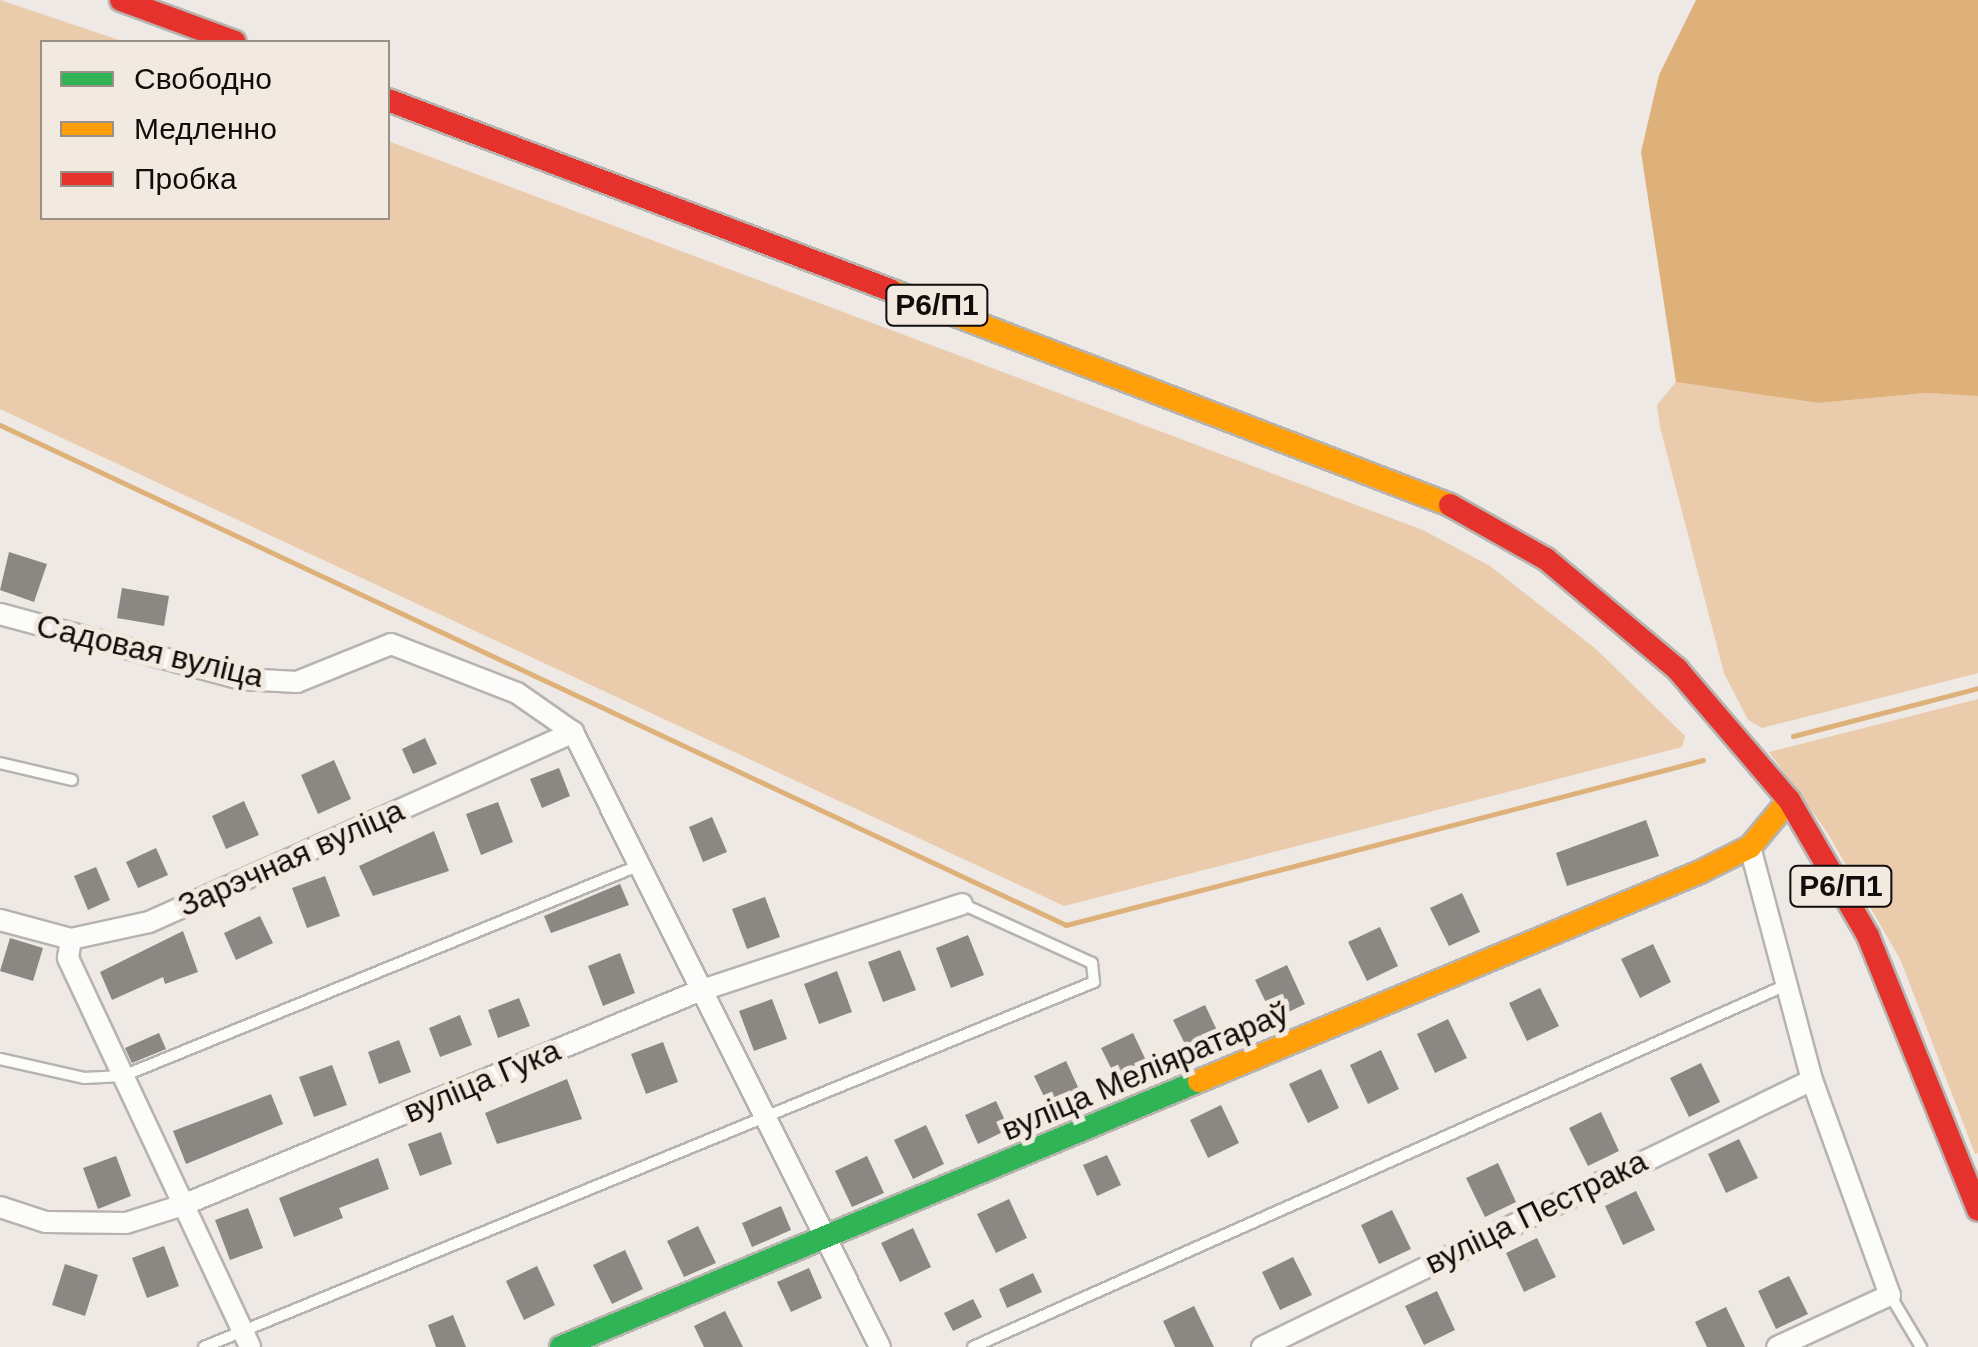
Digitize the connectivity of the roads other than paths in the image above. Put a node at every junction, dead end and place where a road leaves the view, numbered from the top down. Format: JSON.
{"nodes":[{"id":1,"x":121,"y":0,"type":"edge"},
{"id":2,"x":230,"y":40,"type":"edge"},
{"id":3,"x":390,"y":101,"type":"edge"},
{"id":4,"x":0,"y":614,"type":"edge"},
{"id":5,"x":572,"y":732,"type":"junction"},
{"id":6,"x":0,"y":763,"type":"edge"},
{"id":7,"x":72,"y":780,"type":"dead end"},
{"id":8,"x":1789,"y":800,"type":"junction"},
{"id":9,"x":1750,"y":847,"type":"junction"},
{"id":10,"x":642,"y":864,"type":"junction"},
{"id":11,"x":962,"y":904,"type":"joint"},
{"id":12,"x":0,"y":920,"type":"edge"},
{"id":13,"x":71,"y":939,"type":"junction"},
{"id":14,"x":1786,"y":985,"type":"junction"},
{"id":15,"x":700,"y":991,"type":"junction"},
{"id":16,"x":0,"y":1060,"type":"edge"},
{"id":17,"x":123,"y":1076,"type":"junction"},
{"id":18,"x":1812,"y":1080,"type":"junction"},
{"id":19,"x":765,"y":1119,"type":"junction"},
{"id":20,"x":183,"y":1205,"type":"junction"},
{"id":21,"x":0,"y":1208,"type":"edge"},
{"id":22,"x":1978,"y":1210,"type":"edge"},
{"id":23,"x":825,"y":1241,"type":"junction"},
{"id":24,"x":1890,"y":1295,"type":"junction"},
{"id":25,"x":246,"y":1338,"type":"edge"},
{"id":26,"x":204,"y":1347,"type":"edge"},
{"id":27,"x":561,"y":1347,"type":"edge"},
{"id":28,"x":880,"y":1347,"type":"edge"},
{"id":29,"x":973,"y":1347,"type":"edge"},
{"id":30,"x":1262,"y":1347,"type":"edge"},
{"id":31,"x":1778,"y":1347,"type":"edge"},
{"id":32,"x":1921,"y":1347,"type":"edge"}],
"edges":[{"from":1,"to":2,"type":"main road"},
{"from":3,"to":8,"type":"main road","number":"Р6/П1"},
{"from":4,"to":5,"type":"street","name":"Садовая вуліца"},
{"from":5,"to":10,"type":"street"},
{"from":5,"to":13,"type":"street","name":"Зарэчная вуліца"},
{"from":6,"to":7,"type":"lane"},
{"from":8,"to":9,"type":"main road"},
{"from":8,"to":22,"type":"main road","number":"Р6/П1"},
{"from":9,"to":14,"type":"street"},
{"from":9,"to":23,"type":"main road","name":"вуліца Меліяратараў"},
{"from":10,"to":15,"type":"street"},
{"from":10,"to":17,"type":"lane"},
{"from":11,"to":15,"type":"street","name":"вуліца Гука"},
{"from":11,"to":19,"type":"lane"},
{"from":12,"to":13,"type":"street","name":"Зарэчная вуліца"},
{"from":13,"to":17,"type":"street"},
{"from":14,"to":18,"type":"street"},
{"from":14,"to":29,"type":"lane"},
{"from":15,"to":19,"type":"street"},
{"from":15,"to":20,"type":"street","name":"вуліца Гука"},
{"from":16,"to":17,"type":"lane"},
{"from":17,"to":20,"type":"street"},
{"from":18,"to":24,"type":"street"},
{"from":18,"to":30,"type":"street","name":"вуліца Пестрака"},
{"from":19,"to":23,"type":"street"},
{"from":19,"to":25,"type":"lane"},
{"from":20,"to":21,"type":"street","name":"вуліца Гука"},
{"from":20,"to":25,"type":"street"},
{"from":23,"to":27,"type":"main road","name":"вуліца Меліяратараў"},
{"from":23,"to":28,"type":"street"},
{"from":24,"to":31,"type":"street"},
{"from":24,"to":32,"type":"lane"},
{"from":25,"to":26,"type":"lane"}]}
